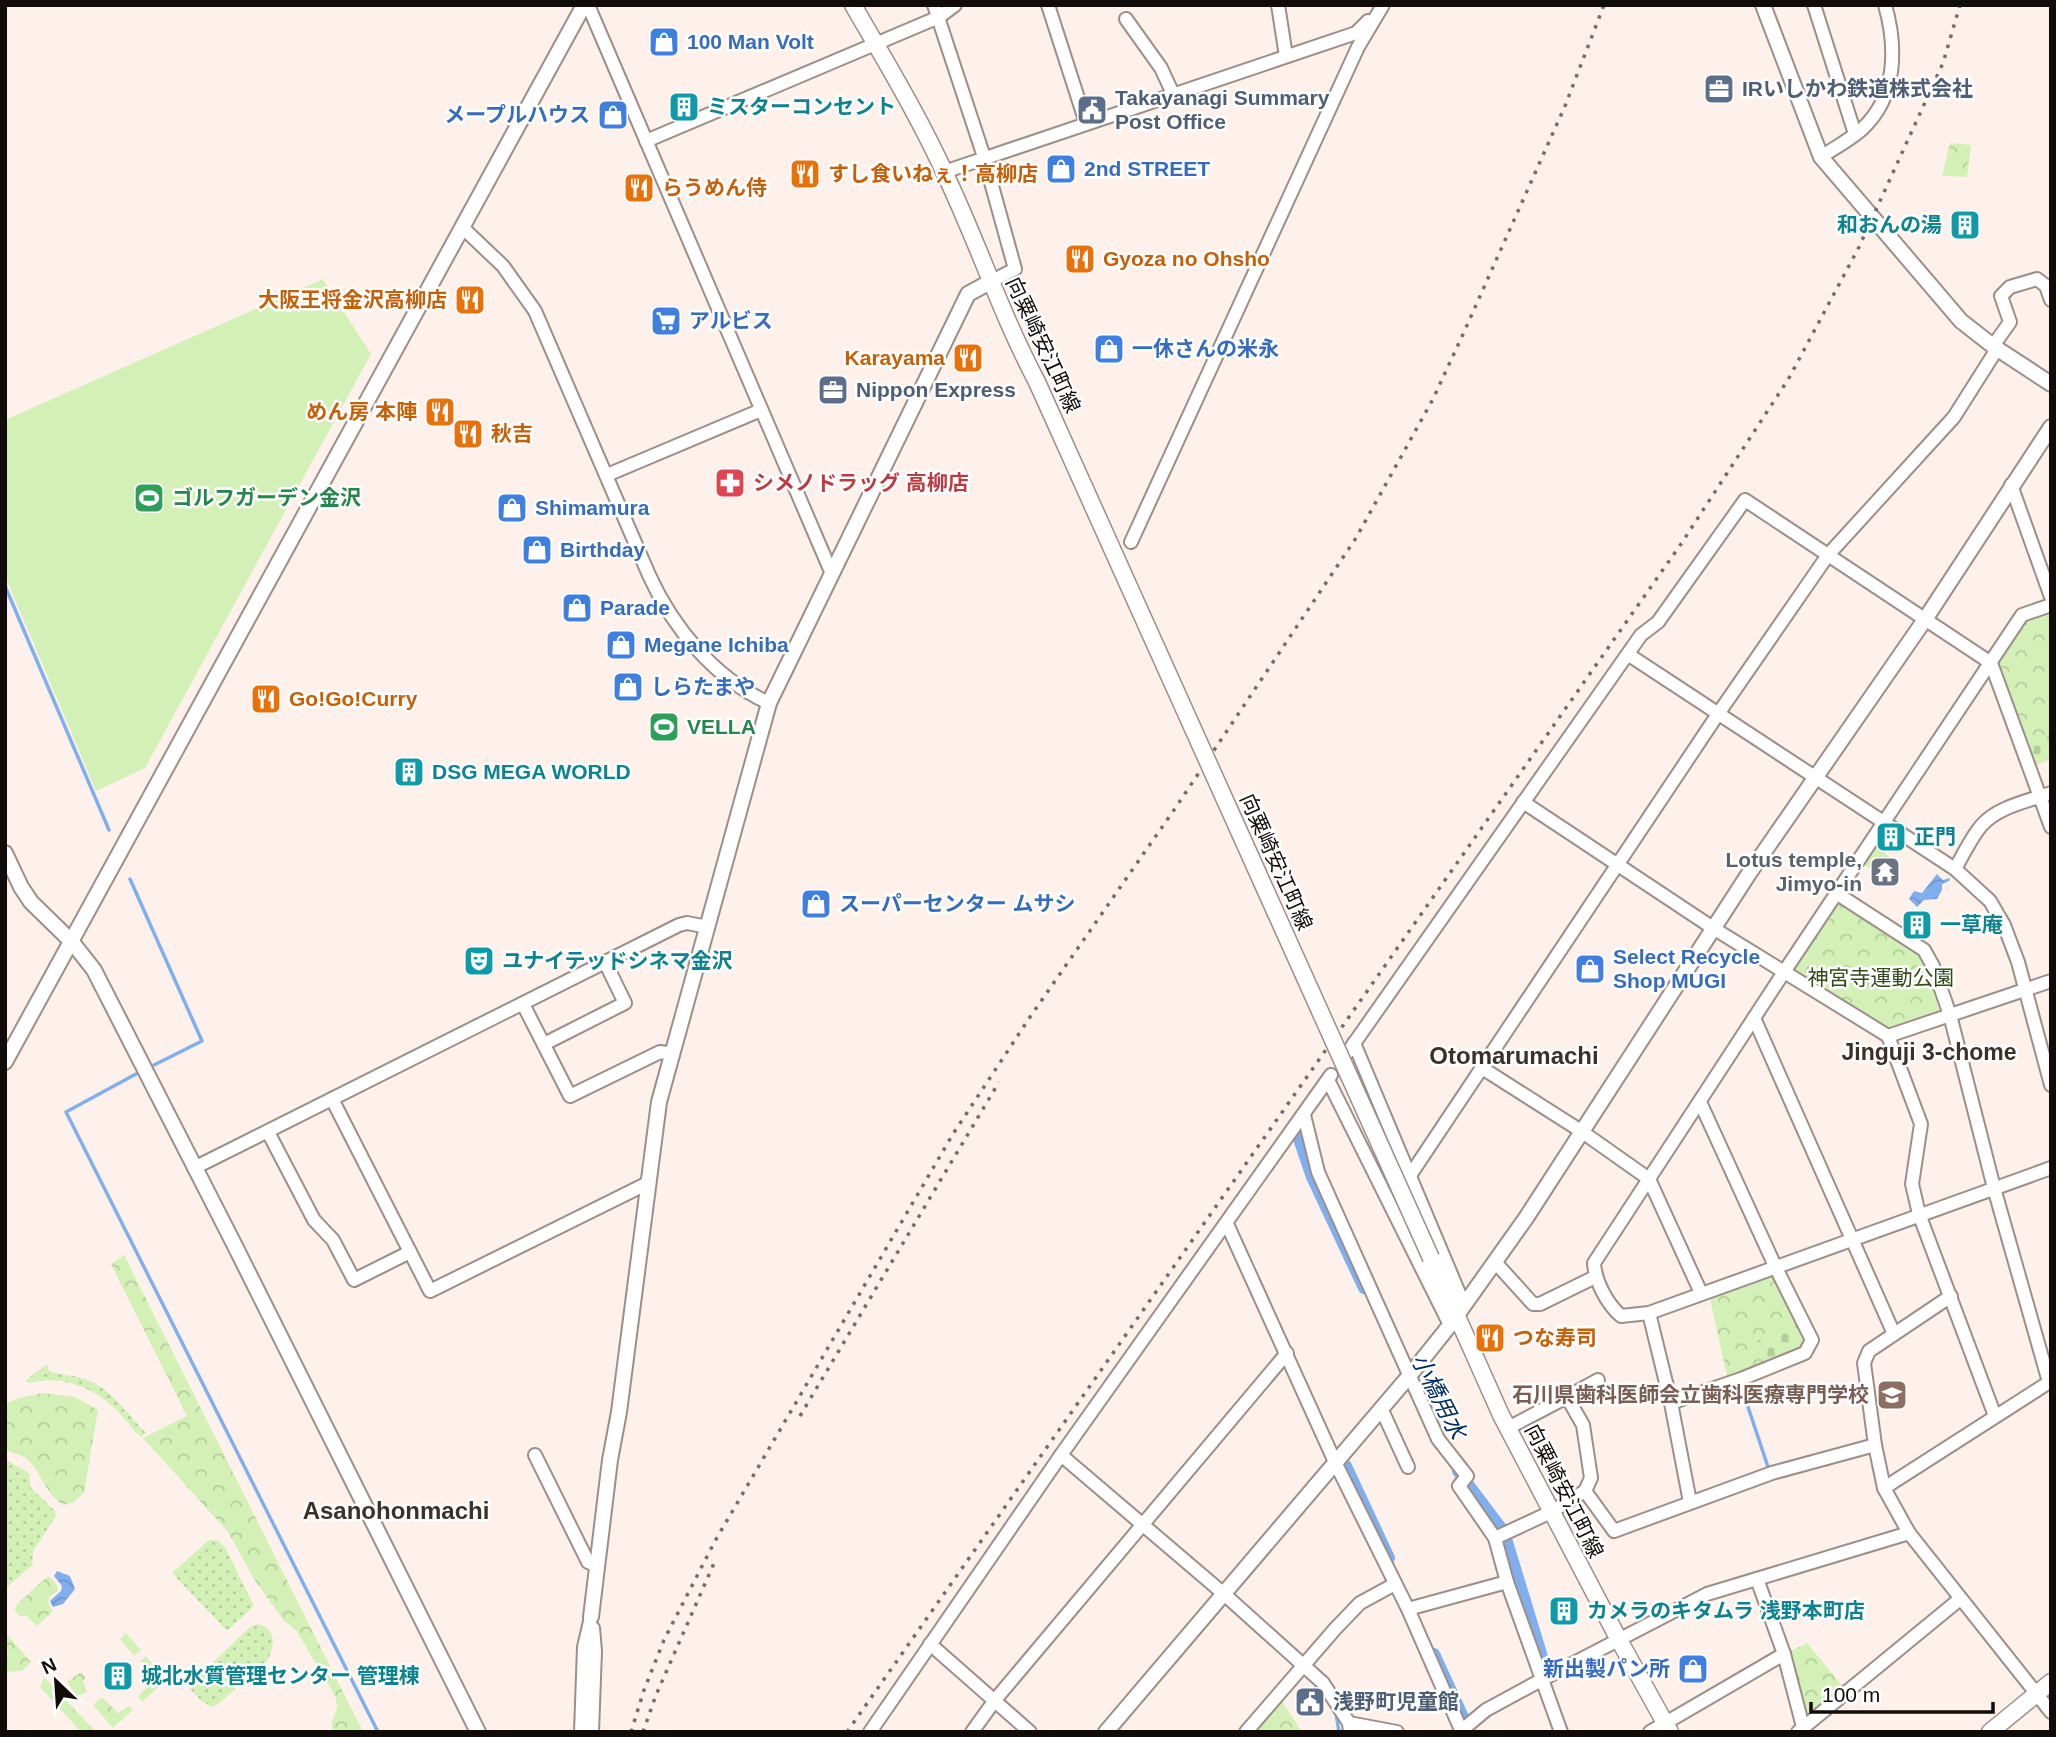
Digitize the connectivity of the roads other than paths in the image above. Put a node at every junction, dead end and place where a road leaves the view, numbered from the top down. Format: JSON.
{"nodes":[{"id":1,"x":586,"y":5,"type":"edge"},
{"id":2,"x":853,"y":5,"type":"edge"},
{"id":3,"x":955,"y":5,"type":"edge"},
{"id":4,"x":1048,"y":5,"type":"edge"},
{"id":5,"x":1278,"y":5,"type":"edge"},
{"id":6,"x":1383,"y":5,"type":"edge"},
{"id":7,"x":1763,"y":5,"type":"edge"},
{"id":8,"x":1814,"y":5,"type":"edge"},
{"id":9,"x":1885,"y":5,"type":"edge"},
{"id":10,"x":937,"y":11,"type":"edge"},
{"id":11,"x":1126,"y":19,"type":"dead end"},
{"id":12,"x":876,"y":43,"type":"junction"},
{"id":13,"x":1286,"y":56,"type":"junction"},
{"id":14,"x":1173,"y":94,"type":"junction"},
{"id":15,"x":1086,"y":123,"type":"junction"},
{"id":16,"x":1855,"y":134,"type":"junction"},
{"id":17,"x":646,"y":141,"type":"junction"},
{"id":18,"x":984,"y":156,"type":"junction"},
{"id":19,"x":1821,"y":156,"type":"junction"},
{"id":20,"x":944,"y":172,"type":"junction"},
{"id":21,"x":463,"y":227,"type":"junction"},
{"id":22,"x":990,"y":282,"type":"junction"},
{"id":23,"x":2051,"y":300,"type":"edge"},
{"id":24,"x":1995,"y":347,"type":"junction"},
{"id":25,"x":2051,"y":384,"type":"edge"},
{"id":26,"x":761,"y":410,"type":"junction"},
{"id":27,"x":2051,"y":427,"type":"edge"},
{"id":28,"x":607,"y":475,"type":"junction"},
{"id":29,"x":2011,"y":485,"type":"junction"},
{"id":30,"x":1131,"y":542,"type":"dead end"},
{"id":31,"x":1828,"y":555,"type":"junction"},
{"id":32,"x":832,"y":574,"type":"junction"},
{"id":33,"x":2051,"y":597,"type":"edge"},
{"id":34,"x":2051,"y":605,"type":"edge"},
{"id":35,"x":1926,"y":618,"type":"junction"},
{"id":36,"x":1629,"y":654,"type":"junction"},
{"id":37,"x":1991,"y":663,"type":"junction"},
{"id":38,"x":769,"y":703,"type":"junction"},
{"id":39,"x":1718,"y":714,"type":"junction"},
{"id":40,"x":1815,"y":778,"type":"junction"},
{"id":41,"x":2046,"y":794,"type":"edge"},
{"id":42,"x":1523,"y":802,"type":"junction"},
{"id":43,"x":1883,"y":824,"type":"junction"},
{"id":44,"x":2051,"y":827,"type":"edge"},
{"id":45,"x":5,"y":853,"type":"edge"},
{"id":46,"x":1617,"y":864,"type":"junction"},
{"id":47,"x":1955,"y":869,"type":"junction"},
{"id":48,"x":1836,"y":893,"type":"junction"},
{"id":49,"x":708,"y":927,"type":"junction"},
{"id":50,"x":1713,"y":928,"type":"junction"},
{"id":51,"x":72,"y":942,"type":"junction"},
{"id":52,"x":605,"y":962,"type":"junction"},
{"id":53,"x":1783,"y":972,"type":"junction"},
{"id":54,"x":2051,"y":981,"type":"edge"},
{"id":55,"x":2024,"y":990,"type":"junction"},
{"id":56,"x":523,"y":1004,"type":"junction"},
{"id":57,"x":1951,"y":1015,"type":"junction"},
{"id":58,"x":1754,"y":1018,"type":"junction"},
{"id":59,"x":1888,"y":1036,"type":"junction"},
{"id":60,"x":544,"y":1044,"type":"junction"},
{"id":61,"x":673,"y":1054,"type":"junction"},
{"id":62,"x":5,"y":1062,"type":"edge"},
{"id":63,"x":1482,"y":1068,"type":"junction"},
{"id":64,"x":2051,"y":1085,"type":"edge"},
{"id":65,"x":332,"y":1099,"type":"junction"},
{"id":66,"x":1700,"y":1102,"type":"junction"},
{"id":67,"x":1304,"y":1115,"type":"junction"},
{"id":68,"x":1581,"y":1131,"type":"junction"},
{"id":69,"x":268,"y":1132,"type":"junction"},
{"id":70,"x":194,"y":1168,"type":"junction"},
{"id":71,"x":2051,"y":1168,"type":"edge"},
{"id":72,"x":1409,"y":1177,"type":"junction"},
{"id":73,"x":1649,"y":1179,"type":"junction"},
{"id":74,"x":648,"y":1183,"type":"junction"},
{"id":75,"x":1994,"y":1188,"type":"junction"},
{"id":76,"x":1919,"y":1214,"type":"junction"},
{"id":77,"x":1227,"y":1224,"type":"junction"},
{"id":78,"x":1852,"y":1239,"type":"junction"},
{"id":79,"x":410,"y":1252,"type":"junction"},
{"id":80,"x":1494,"y":1262,"type":"junction"},
{"id":81,"x":1775,"y":1266,"type":"junction"},
{"id":82,"x":1595,"y":1277,"type":"junction"},
{"id":83,"x":1701,"y":1293,"type":"junction"},
{"id":84,"x":1951,"y":1296,"type":"junction"},
{"id":85,"x":1649,"y":1313,"type":"junction"},
{"id":86,"x":1457,"y":1315,"type":"junction"},
{"id":87,"x":1894,"y":1334,"type":"junction"},
{"id":88,"x":1287,"y":1353,"type":"junction"},
{"id":89,"x":1410,"y":1375,"type":"junction"},
{"id":90,"x":1598,"y":1380,"type":"dead end"},
{"id":91,"x":2050,"y":1381,"type":"edge"},
{"id":92,"x":1567,"y":1397,"type":"junction"},
{"id":93,"x":1671,"y":1403,"type":"junction"},
{"id":94,"x":1381,"y":1408,"type":"junction"},
{"id":95,"x":1995,"y":1416,"type":"junction"},
{"id":96,"x":1507,"y":1428,"type":"junction"},
{"id":97,"x":1875,"y":1445,"type":"junction"},
{"id":98,"x":535,"y":1454,"type":"dead end"},
{"id":99,"x":1062,"y":1455,"type":"junction"},
{"id":100,"x":1335,"y":1462,"type":"junction"},
{"id":101,"x":1408,"y":1467,"type":"dead end"},
{"id":102,"x":1884,"y":1488,"type":"junction"},
{"id":103,"x":1585,"y":1491,"type":"junction"},
{"id":104,"x":1689,"y":1502,"type":"junction"},
{"id":105,"x":1550,"y":1512,"type":"junction"},
{"id":106,"x":1142,"y":1526,"type":"junction"},
{"id":107,"x":1909,"y":1534,"type":"junction"},
{"id":108,"x":1495,"y":1538,"type":"junction"},
{"id":109,"x":597,"y":1566,"type":"junction"},
{"id":110,"x":1757,"y":1578,"type":"junction"},
{"id":111,"x":1507,"y":1582,"type":"junction"},
{"id":112,"x":1395,"y":1584,"type":"junction"},
{"id":113,"x":1224,"y":1594,"type":"junction"},
{"id":114,"x":1960,"y":1600,"type":"junction"},
{"id":115,"x":1408,"y":1609,"type":"junction"},
{"id":116,"x":591,"y":1617,"type":"junction"},
{"id":117,"x":1619,"y":1640,"type":"junction"},
{"id":118,"x":930,"y":1644,"type":"junction"},
{"id":119,"x":1784,"y":1654,"type":"junction"},
{"id":120,"x":1304,"y":1665,"type":"junction"},
{"id":121,"x":1543,"y":1679,"type":"junction"},
{"id":122,"x":2051,"y":1682,"type":"edge"},
{"id":123,"x":2037,"y":1693,"type":"junction"},
{"id":124,"x":995,"y":1700,"type":"junction"},
{"id":125,"x":2051,"y":1712,"type":"edge"},
{"id":126,"x":1350,"y":1727,"type":"edge"},
{"id":127,"x":1668,"y":1728,"type":"edge"},
{"id":128,"x":1801,"y":1730,"type":"edge"},
{"id":129,"x":1461,"y":1731,"type":"edge"},
{"id":130,"x":478,"y":1732,"type":"edge"},
{"id":131,"x":581,"y":1732,"type":"edge"},
{"id":132,"x":592,"y":1732,"type":"edge"},
{"id":133,"x":870,"y":1732,"type":"edge"},
{"id":134,"x":972,"y":1732,"type":"edge"},
{"id":135,"x":1030,"y":1732,"type":"edge"},
{"id":136,"x":1106,"y":1732,"type":"edge"},
{"id":137,"x":1246,"y":1732,"type":"edge"},
{"id":138,"x":1397,"y":1732,"type":"edge"},
{"id":139,"x":1561,"y":1732,"type":"edge"},
{"id":140,"x":1650,"y":1732,"type":"edge"},
{"id":141,"x":1990,"y":1732,"type":"edge"}],
"edges":[{"from":1,"to":17,"type":"street"},
{"from":1,"to":21,"type":"street"},
{"from":2,"to":12,"type":"main road","name":"向粟崎安江町線"},
{"from":3,"to":10,"type":"street"},
{"from":4,"to":15,"type":"street"},
{"from":5,"to":13,"type":"street"},
{"from":6,"to":13,"type":"street"},
{"from":6,"to":30,"type":"street"},
{"from":7,"to":19,"type":"street"},
{"from":8,"to":16,"type":"street"},
{"from":9,"to":16,"type":"street"},
{"from":10,"to":12,"type":"street"},
{"from":10,"to":18,"type":"street"},
{"from":11,"to":14,"type":"street"},
{"from":12,"to":17,"type":"street"},
{"from":12,"to":20,"type":"main road","name":"向粟崎安江町線"},
{"from":13,"to":14,"type":"street"},
{"from":14,"to":15,"type":"street"},
{"from":15,"to":18,"type":"street"},
{"from":16,"to":19,"type":"street"},
{"from":17,"to":26,"type":"street"},
{"from":18,"to":20,"type":"street"},
{"from":18,"to":22,"type":"street"},
{"from":19,"to":24,"type":"street"},
{"from":20,"to":22,"type":"main road","name":"向粟崎安江町線"},
{"from":21,"to":28,"type":"street"},
{"from":21,"to":51,"type":"street"},
{"from":22,"to":32,"type":"street"},
{"from":22,"to":86,"type":"main road","name":"向粟崎安江町線","bridge":true},
{"from":23,"to":24,"type":"street"},
{"from":24,"to":25,"type":"street"},
{"from":24,"to":31,"type":"street"},
{"from":26,"to":28,"type":"street"},
{"from":26,"to":32,"type":"street"},
{"from":27,"to":29,"type":"street"},
{"from":28,"to":38,"type":"street"},
{"from":29,"to":33,"type":"street"},
{"from":29,"to":35,"type":"street"},
{"from":31,"to":35,"type":"street"},
{"from":31,"to":36,"type":"street"},
{"from":31,"to":39,"type":"street"},
{"from":32,"to":38,"type":"street"},
{"from":34,"to":37,"type":"street"},
{"from":35,"to":37,"type":"street"},
{"from":35,"to":40,"type":"street"},
{"from":36,"to":39,"type":"street"},
{"from":36,"to":42,"type":"street"},
{"from":37,"to":41,"type":"street"},
{"from":37,"to":43,"type":"street"},
{"from":38,"to":49,"type":"street"},
{"from":39,"to":40,"type":"street"},
{"from":39,"to":46,"type":"street"},
{"from":40,"to":43,"type":"street"},
{"from":40,"to":50,"type":"street"},
{"from":41,"to":44,"type":"street"},
{"from":41,"to":47,"type":"street"},
{"from":42,"to":46,"type":"street"},
{"from":42,"to":72,"type":"street"},
{"from":43,"to":47,"type":"street"},
{"from":43,"to":48,"type":"street"},
{"from":45,"to":51,"type":"street"},
{"from":46,"to":50,"type":"street"},
{"from":46,"to":63,"type":"street"},
{"from":47,"to":55,"type":"street"},
{"from":48,"to":53,"type":"street"},
{"from":48,"to":57,"type":"street"},
{"from":49,"to":52,"type":"street"},
{"from":49,"to":61,"type":"street"},
{"from":50,"to":53,"type":"street"},
{"from":50,"to":68,"type":"street"},
{"from":51,"to":62,"type":"street"},
{"from":51,"to":70,"type":"street"},
{"from":52,"to":56,"type":"street"},
{"from":52,"to":60,"type":"street"},
{"from":53,"to":58,"type":"street"},
{"from":53,"to":59,"type":"street"},
{"from":54,"to":55,"type":"street"},
{"from":55,"to":57,"type":"street"},
{"from":55,"to":64,"type":"street"},
{"from":56,"to":60,"type":"street"},
{"from":56,"to":65,"type":"street"},
{"from":57,"to":59,"type":"street"},
{"from":57,"to":75,"type":"street"},
{"from":58,"to":66,"type":"street"},
{"from":58,"to":78,"type":"street"},
{"from":59,"to":76,"type":"street"},
{"from":60,"to":61,"type":"street"},
{"from":61,"to":74,"type":"street"},
{"from":63,"to":68,"type":"street"},
{"from":63,"to":72,"type":"street"},
{"from":65,"to":69,"type":"street"},
{"from":65,"to":79,"type":"street"},
{"from":66,"to":73,"type":"street"},
{"from":66,"to":81,"type":"street"},
{"from":67,"to":77,"type":"street"},
{"from":67,"to":86,"type":"street"},
{"from":67,"to":89,"type":"street"},
{"from":68,"to":73,"type":"street"},
{"from":68,"to":80,"type":"street"},
{"from":69,"to":70,"type":"street"},
{"from":69,"to":79,"type":"street"},
{"from":70,"to":130,"type":"street"},
{"from":71,"to":75,"type":"street"},
{"from":72,"to":86,"type":"street"},
{"from":73,"to":82,"type":"street"},
{"from":73,"to":83,"type":"street"},
{"from":74,"to":79,"type":"street"},
{"from":74,"to":109,"type":"street"},
{"from":75,"to":76,"type":"street"},
{"from":75,"to":91,"type":"street"},
{"from":76,"to":78,"type":"street"},
{"from":76,"to":84,"type":"street"},
{"from":77,"to":88,"type":"street"},
{"from":77,"to":99,"type":"street"},
{"from":78,"to":81,"type":"street"},
{"from":78,"to":87,"type":"street"},
{"from":80,"to":82,"type":"street"},
{"from":80,"to":86,"type":"street"},
{"from":81,"to":83,"type":"street"},
{"from":81,"to":93,"type":"street"},
{"from":82,"to":85,"type":"street"},
{"from":83,"to":85,"type":"street"},
{"from":84,"to":87,"type":"street"},
{"from":84,"to":95,"type":"street"},
{"from":85,"to":93,"type":"street"},
{"from":86,"to":89,"type":"street"},
{"from":86,"to":96,"type":"main road","name":"向粟崎安江町線"},
{"from":87,"to":97,"type":"street"},
{"from":88,"to":100,"type":"street"},
{"from":88,"to":106,"type":"street"},
{"from":89,"to":94,"type":"street"},
{"from":89,"to":108,"type":"street"},
{"from":90,"to":92,"type":"street"},
{"from":91,"to":95,"type":"street"},
{"from":92,"to":96,"type":"street"},
{"from":92,"to":103,"type":"street"},
{"from":93,"to":104,"type":"street"},
{"from":94,"to":100,"type":"street"},
{"from":94,"to":101,"type":"street"},
{"from":95,"to":102,"type":"street"},
{"from":96,"to":105,"type":"main road","name":"向粟崎安江町線"},
{"from":97,"to":102,"type":"street"},
{"from":97,"to":104,"type":"street"},
{"from":98,"to":109,"type":"street"},
{"from":99,"to":106,"type":"street"},
{"from":99,"to":118,"type":"street"},
{"from":100,"to":112,"type":"street"},
{"from":100,"to":113,"type":"street"},
{"from":102,"to":107,"type":"street"},
{"from":103,"to":104,"type":"street"},
{"from":103,"to":105,"type":"street"},
{"from":105,"to":108,"type":"street"},
{"from":105,"to":117,"type":"main road","name":"向粟崎安江町線"},
{"from":106,"to":113,"type":"street"},
{"from":106,"to":124,"type":"street"},
{"from":107,"to":110,"type":"street"},
{"from":107,"to":114,"type":"street"},
{"from":108,"to":111,"type":"street"},
{"from":109,"to":116,"type":"street"},
{"from":110,"to":117,"type":"street"},
{"from":110,"to":119,"type":"street"},
{"from":111,"to":115,"type":"street"},
{"from":111,"to":121,"type":"street"},
{"from":112,"to":115,"type":"street"},
{"from":112,"to":120,"type":"street"},
{"from":113,"to":120,"type":"street"},
{"from":113,"to":136,"type":"street"},
{"from":114,"to":123,"type":"street"},
{"from":114,"to":128,"type":"street"},
{"from":115,"to":129,"type":"street"},
{"from":116,"to":131,"type":"street"},
{"from":116,"to":132,"type":"street"},
{"from":117,"to":121,"type":"street"},
{"from":117,"to":127,"type":"main road","name":"向粟崎安江町線"},
{"from":118,"to":124,"type":"street"},
{"from":118,"to":133,"type":"street"},
{"from":119,"to":127,"type":"street"},
{"from":119,"to":128,"type":"street"},
{"from":120,"to":126,"type":"street"},
{"from":120,"to":137,"type":"street"},
{"from":121,"to":129,"type":"street"},
{"from":121,"to":139,"type":"street"},
{"from":122,"to":123,"type":"main road"},
{"from":123,"to":125,"type":"street"},
{"from":123,"to":141,"type":"main road"},
{"from":124,"to":134,"type":"street"},
{"from":124,"to":135,"type":"street"},
{"from":126,"to":138,"type":"street"},
{"from":127,"to":140,"type":"street"}]}
